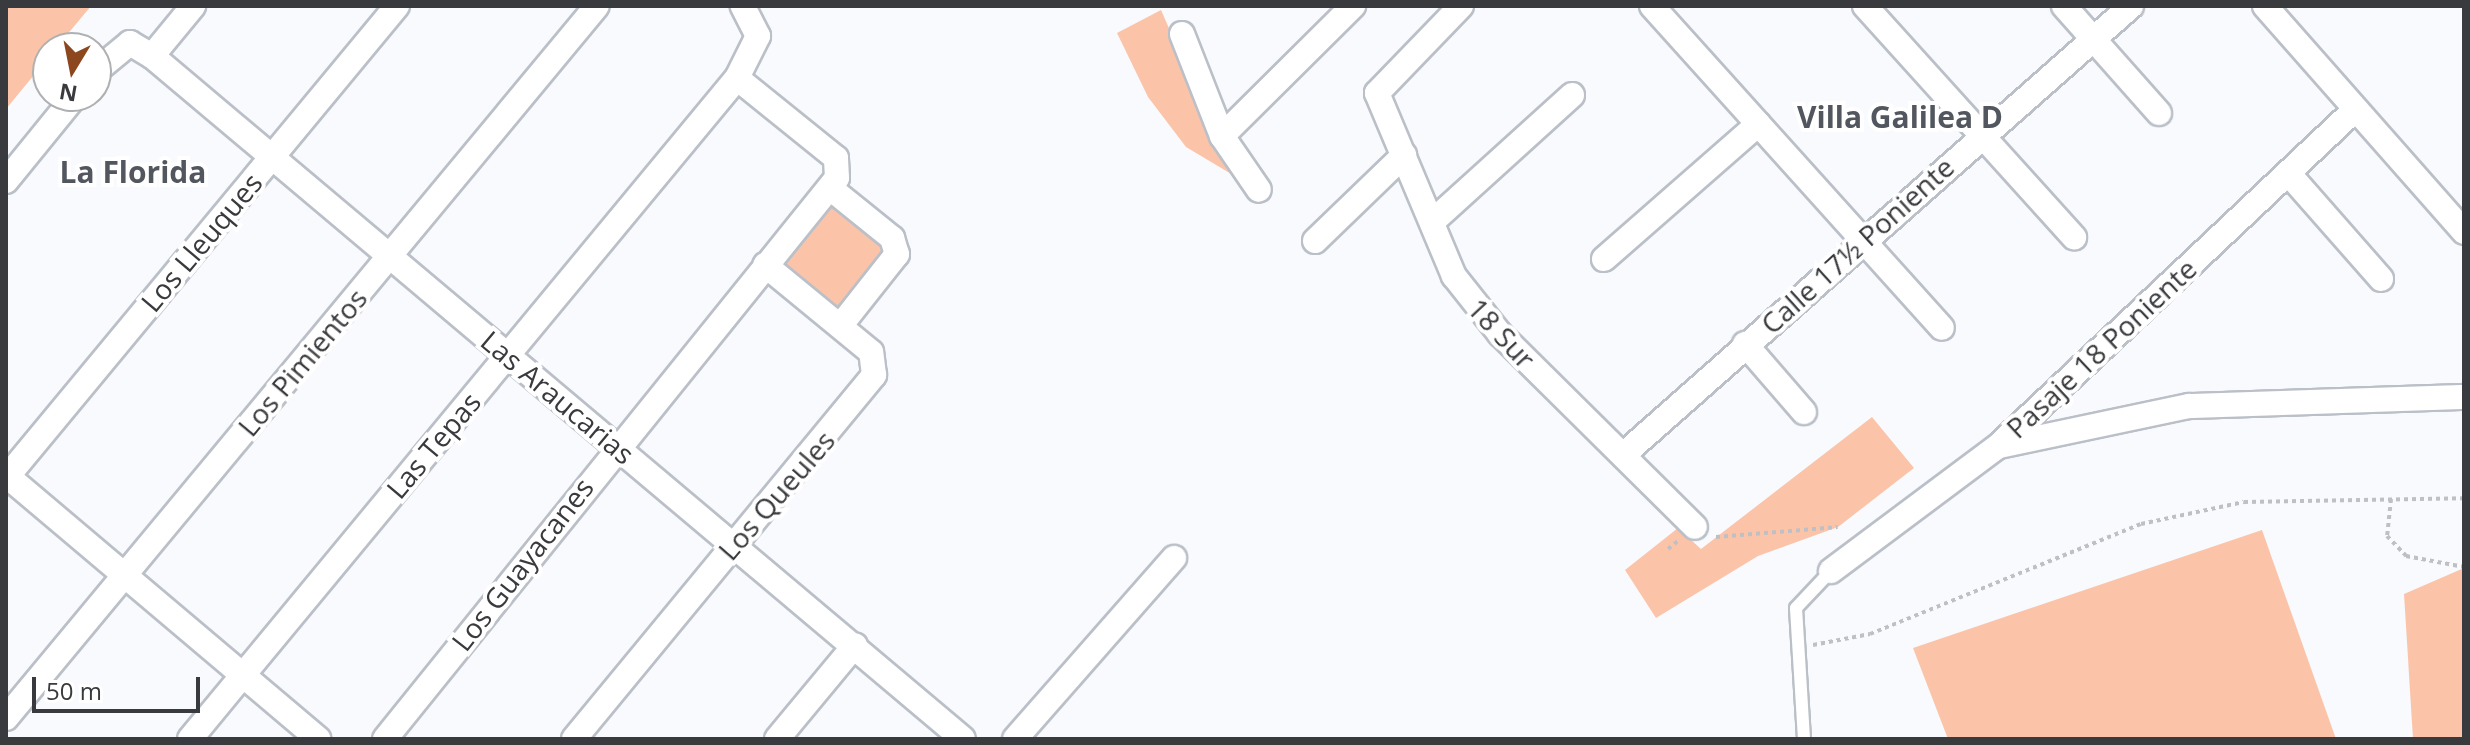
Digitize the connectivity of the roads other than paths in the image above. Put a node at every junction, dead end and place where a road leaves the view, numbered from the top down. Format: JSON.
{"nodes":[{"id":1,"x":193,"y":6,"type":"edge"},
{"id":2,"x":397,"y":6,"type":"edge"},
{"id":3,"x":597,"y":6,"type":"edge"},
{"id":4,"x":743,"y":6,"type":"edge"},
{"id":5,"x":1353,"y":6,"type":"edge"},
{"id":6,"x":1461,"y":6,"type":"edge"},
{"id":7,"x":1865,"y":6,"type":"edge"},
{"id":8,"x":2064,"y":6,"type":"edge"},
{"id":9,"x":2131,"y":6,"type":"edge"},
{"id":10,"x":2265,"y":6,"type":"edge"},
{"id":11,"x":1661,"y":8,"type":"edge"},
{"id":12,"x":1182,"y":34,"type":"dead end"},
{"id":13,"x":2093,"y":39,"type":"junction"},
{"id":14,"x":152,"y":56,"type":"junction"},
{"id":15,"x":112,"y":58,"type":"edge"},
{"id":16,"x":737,"y":78,"type":"junction"},
{"id":17,"x":1572,"y":95,"type":"dead end"},
{"id":18,"x":2356,"y":109,"type":"junction"},
{"id":19,"x":62,"y":112,"type":"edge"},
{"id":20,"x":2159,"y":113,"type":"dead end"},
{"id":21,"x":1758,"y":124,"type":"junction"},
{"id":22,"x":1981,"y":135,"type":"junction"},
{"id":23,"x":1222,"y":136,"type":"junction"},
{"id":24,"x":1404,"y":155,"type":"junction"},
{"id":25,"x":273,"y":156,"type":"junction"},
{"id":26,"x":2288,"y":173,"type":"junction"},
{"id":27,"x":835,"y":178,"type":"junction"},
{"id":28,"x":6,"y":181,"type":"edge"},
{"id":29,"x":1259,"y":190,"type":"dead end"},
{"id":30,"x":1432,"y":222,"type":"junction"},
{"id":31,"x":2464,"y":232,"type":"edge"},
{"id":32,"x":2074,"y":237,"type":"dead end"},
{"id":33,"x":1861,"y":240,"type":"junction"},
{"id":34,"x":1315,"y":241,"type":"dead end"},
{"id":35,"x":390,"y":256,"type":"junction"},
{"id":36,"x":1604,"y":259,"type":"dead end"},
{"id":37,"x":765,"y":265,"type":"junction"},
{"id":38,"x":2381,"y":279,"type":"dead end"},
{"id":39,"x":841,"y":325,"type":"junction"},
{"id":40,"x":1942,"y":328,"type":"dead end"},
{"id":41,"x":1745,"y":344,"type":"junction"},
{"id":42,"x":507,"y":356,"type":"junction"},
{"id":43,"x":2464,"y":397,"type":"edge"},
{"id":44,"x":1804,"y":412,"type":"dead end"},
{"id":45,"x":616,"y":445,"type":"junction"},
{"id":46,"x":1997,"y":447,"type":"junction"},
{"id":47,"x":1623,"y":455,"type":"junction"},
{"id":48,"x":6,"y":476,"type":"edge"},
{"id":49,"x":1706,"y":532,"type":"road end"},
{"id":50,"x":734,"y":543,"type":"junction"},
{"id":51,"x":1174,"y":558,"type":"dead end"},
{"id":52,"x":1831,"y":571,"type":"joint"},
{"id":53,"x":124,"y":576,"type":"junction"},
{"id":54,"x":855,"y":645,"type":"junction"},
{"id":55,"x":243,"y":676,"type":"junction"},
{"id":56,"x":6,"y":718,"type":"edge"},
{"id":57,"x":190,"y":739,"type":"edge"},
{"id":58,"x":318,"y":739,"type":"edge"},
{"id":59,"x":385,"y":739,"type":"edge"},
{"id":60,"x":574,"y":739,"type":"edge"},
{"id":61,"x":777,"y":739,"type":"edge"},
{"id":62,"x":963,"y":739,"type":"edge"},
{"id":63,"x":1015,"y":739,"type":"edge"},
{"id":64,"x":1804,"y":739,"type":"edge"}],
"edges":[{"from":1,"to":14,"type":"street"},
{"from":2,"to":25,"type":"street","name":"Los Lleuques"},
{"from":3,"to":35,"type":"street","name":"Los Pimientos"},
{"from":4,"to":16,"type":"street","name":"Las Tepas"},
{"from":5,"to":23,"type":"street"},
{"from":6,"to":24,"type":"street","name":"18 Sur"},
{"from":7,"to":22,"type":"street"},
{"from":8,"to":13,"type":"street"},
{"from":9,"to":13,"type":"street","name":"Calle 17½ Poniente"},
{"from":10,"to":18,"type":"street"},
{"from":11,"to":21,"type":"street"},
{"from":12,"to":23,"type":"street"},
{"from":13,"to":20,"type":"street"},
{"from":13,"to":22,"type":"street","name":"Calle 17½ Poniente"},
{"from":14,"to":15,"type":"street"},
{"from":14,"to":25,"type":"street","name":"Las Araucarias"},
{"from":16,"to":27,"type":"street"},
{"from":16,"to":42,"type":"street","name":"Las Tepas"},
{"from":17,"to":30,"type":"street"},
{"from":18,"to":26,"type":"street","name":"Pasaje 18 Poniente"},
{"from":18,"to":31,"type":"street"},
{"from":19,"to":28,"type":"street"},
{"from":21,"to":33,"type":"street"},
{"from":21,"to":36,"type":"street"},
{"from":22,"to":32,"type":"street"},
{"from":22,"to":33,"type":"street","name":"Calle 17½ Poniente"},
{"from":23,"to":29,"type":"street"},
{"from":24,"to":30,"type":"street","name":"18 Sur"},
{"from":24,"to":34,"type":"street"},
{"from":25,"to":35,"type":"street","name":"Las Araucarias"},
{"from":25,"to":48,"type":"street","name":"Los Lleuques"},
{"from":26,"to":38,"type":"street"},
{"from":26,"to":46,"type":"street","name":"Pasaje 18 Poniente"},
{"from":27,"to":37,"type":"street","name":"Los Guayacanes"},
{"from":27,"to":39,"type":"street"},
{"from":30,"to":47,"type":"street","name":"18 Sur"},
{"from":33,"to":40,"type":"street"},
{"from":33,"to":41,"type":"street","name":"Calle 17½ Poniente"},
{"from":35,"to":42,"type":"street","name":"Las Araucarias"},
{"from":35,"to":53,"type":"street","name":"Los Pimientos"},
{"from":37,"to":39,"type":"street","name":"Los Queules"},
{"from":37,"to":45,"type":"street","name":"Los Guayacanes"},
{"from":39,"to":50,"type":"street","name":"Los Queules"},
{"from":41,"to":44,"type":"street"},
{"from":41,"to":47,"type":"street","name":"Calle 17½ Poniente"},
{"from":42,"to":45,"type":"street","name":"Las Araucarias"},
{"from":42,"to":55,"type":"street","name":"Las Tepas"},
{"from":43,"to":46,"type":"street"},
{"from":45,"to":50,"type":"street","name":"Las Araucarias"},
{"from":45,"to":59,"type":"street","name":"Los Guayacanes"},
{"from":46,"to":52,"type":"street","name":"Pasaje 18 Poniente"},
{"from":47,"to":49,"type":"street","name":"18 Sur"},
{"from":48,"to":53,"type":"street"},
{"from":50,"to":54,"type":"street","name":"Las Araucarias"},
{"from":50,"to":60,"type":"street","name":"Los Queules"},
{"from":51,"to":63,"type":"street"},
{"from":52,"to":64,"type":"lane"},
{"from":53,"to":55,"type":"street"},
{"from":53,"to":56,"type":"street","name":"Los Pimientos"},
{"from":54,"to":61,"type":"street"},
{"from":54,"to":62,"type":"street","name":"Las Araucarias"},
{"from":55,"to":57,"type":"street","name":"Las Tepas"},
{"from":55,"to":58,"type":"street"}]}
